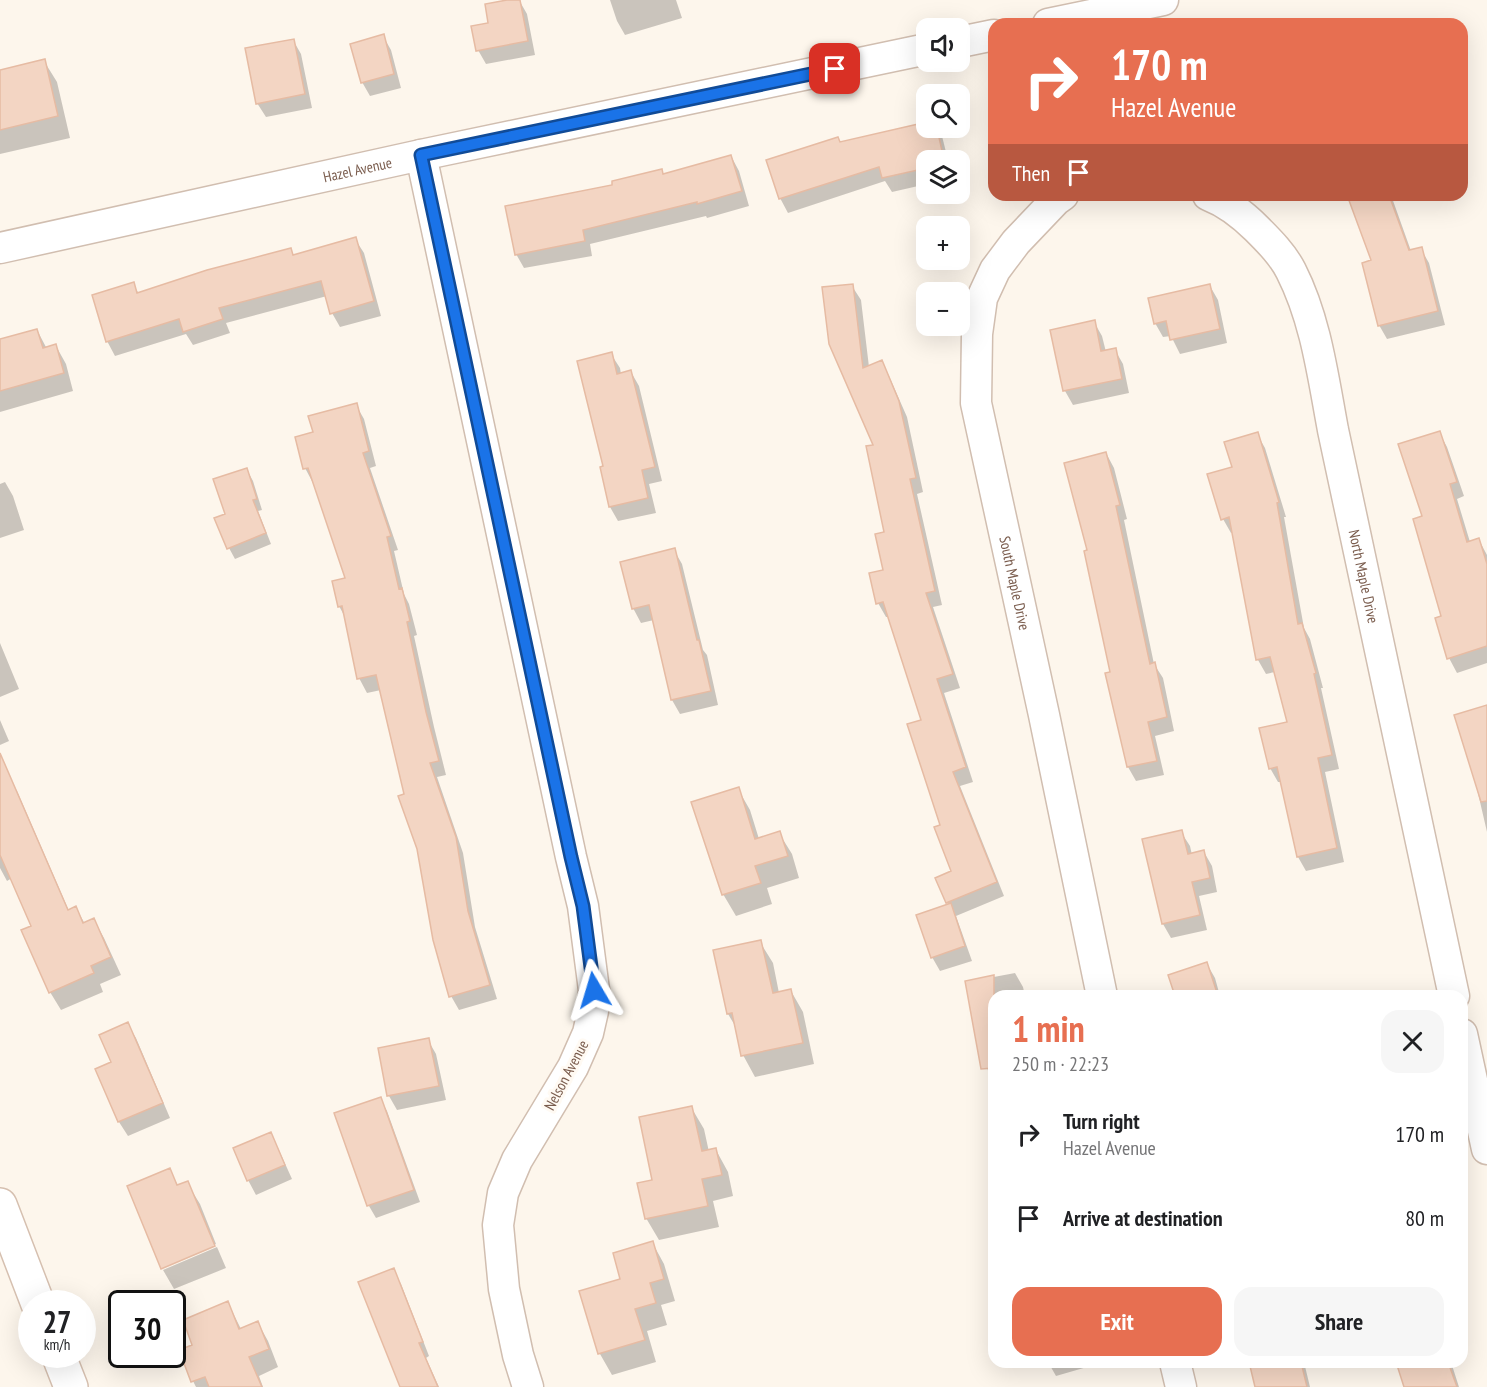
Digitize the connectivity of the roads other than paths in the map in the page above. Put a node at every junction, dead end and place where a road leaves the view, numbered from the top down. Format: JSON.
{"nodes":[{"id":1,"x":1163,"y":0,"type":"edge"},
{"id":2,"x":1082,"y":18,"type":"edge"},
{"id":3,"x":988,"y":36,"type":"edge"},
{"id":4,"x":970,"y":40,"type":"edge"},
{"id":5,"x":916,"y":51,"type":"edge"},
{"id":6,"x":421,"y":155,"type":"junction"},
{"id":7,"x":1055,"y":201,"type":"edge"},
{"id":8,"x":1222,"y":201,"type":"edge"},
{"id":9,"x":0,"y":248,"type":"edge"},
{"id":10,"x":1101,"y":990,"type":"edge"},
{"id":11,"x":1453,"y":990,"type":"edge"},
{"id":12,"x":1468,"y":1062,"type":"edge"},
{"id":13,"x":1487,"y":1149,"type":"edge"},
{"id":14,"x":0,"y":1205,"type":"edge"},
{"id":15,"x":33,"y":1290,"type":"edge"},
{"id":16,"x":64,"y":1368,"type":"edge"},
{"id":17,"x":1176,"y":1368,"type":"edge"},
{"id":18,"x":71,"y":1387,"type":"edge"},
{"id":19,"x":528,"y":1387,"type":"edge"},
{"id":20,"x":1181,"y":1387,"type":"edge"}],
"edges":[{"from":1,"to":2,"type":"street"},
{"from":3,"to":4,"type":"street"},
{"from":5,"to":6,"type":"street","name":"Hazel Avenue"},
{"from":6,"to":9,"type":"street","name":"Hazel Avenue"},
{"from":6,"to":19,"type":"street","name":"Nelson Avenue"},
{"from":7,"to":10,"type":"street","name":"South Maple Drive"},
{"from":8,"to":11,"type":"street","name":"North Maple Drive"},
{"from":12,"to":13,"type":"street"},
{"from":14,"to":15,"type":"main road"},
{"from":16,"to":18,"type":"main road"},
{"from":17,"to":20,"type":"street"}]}
